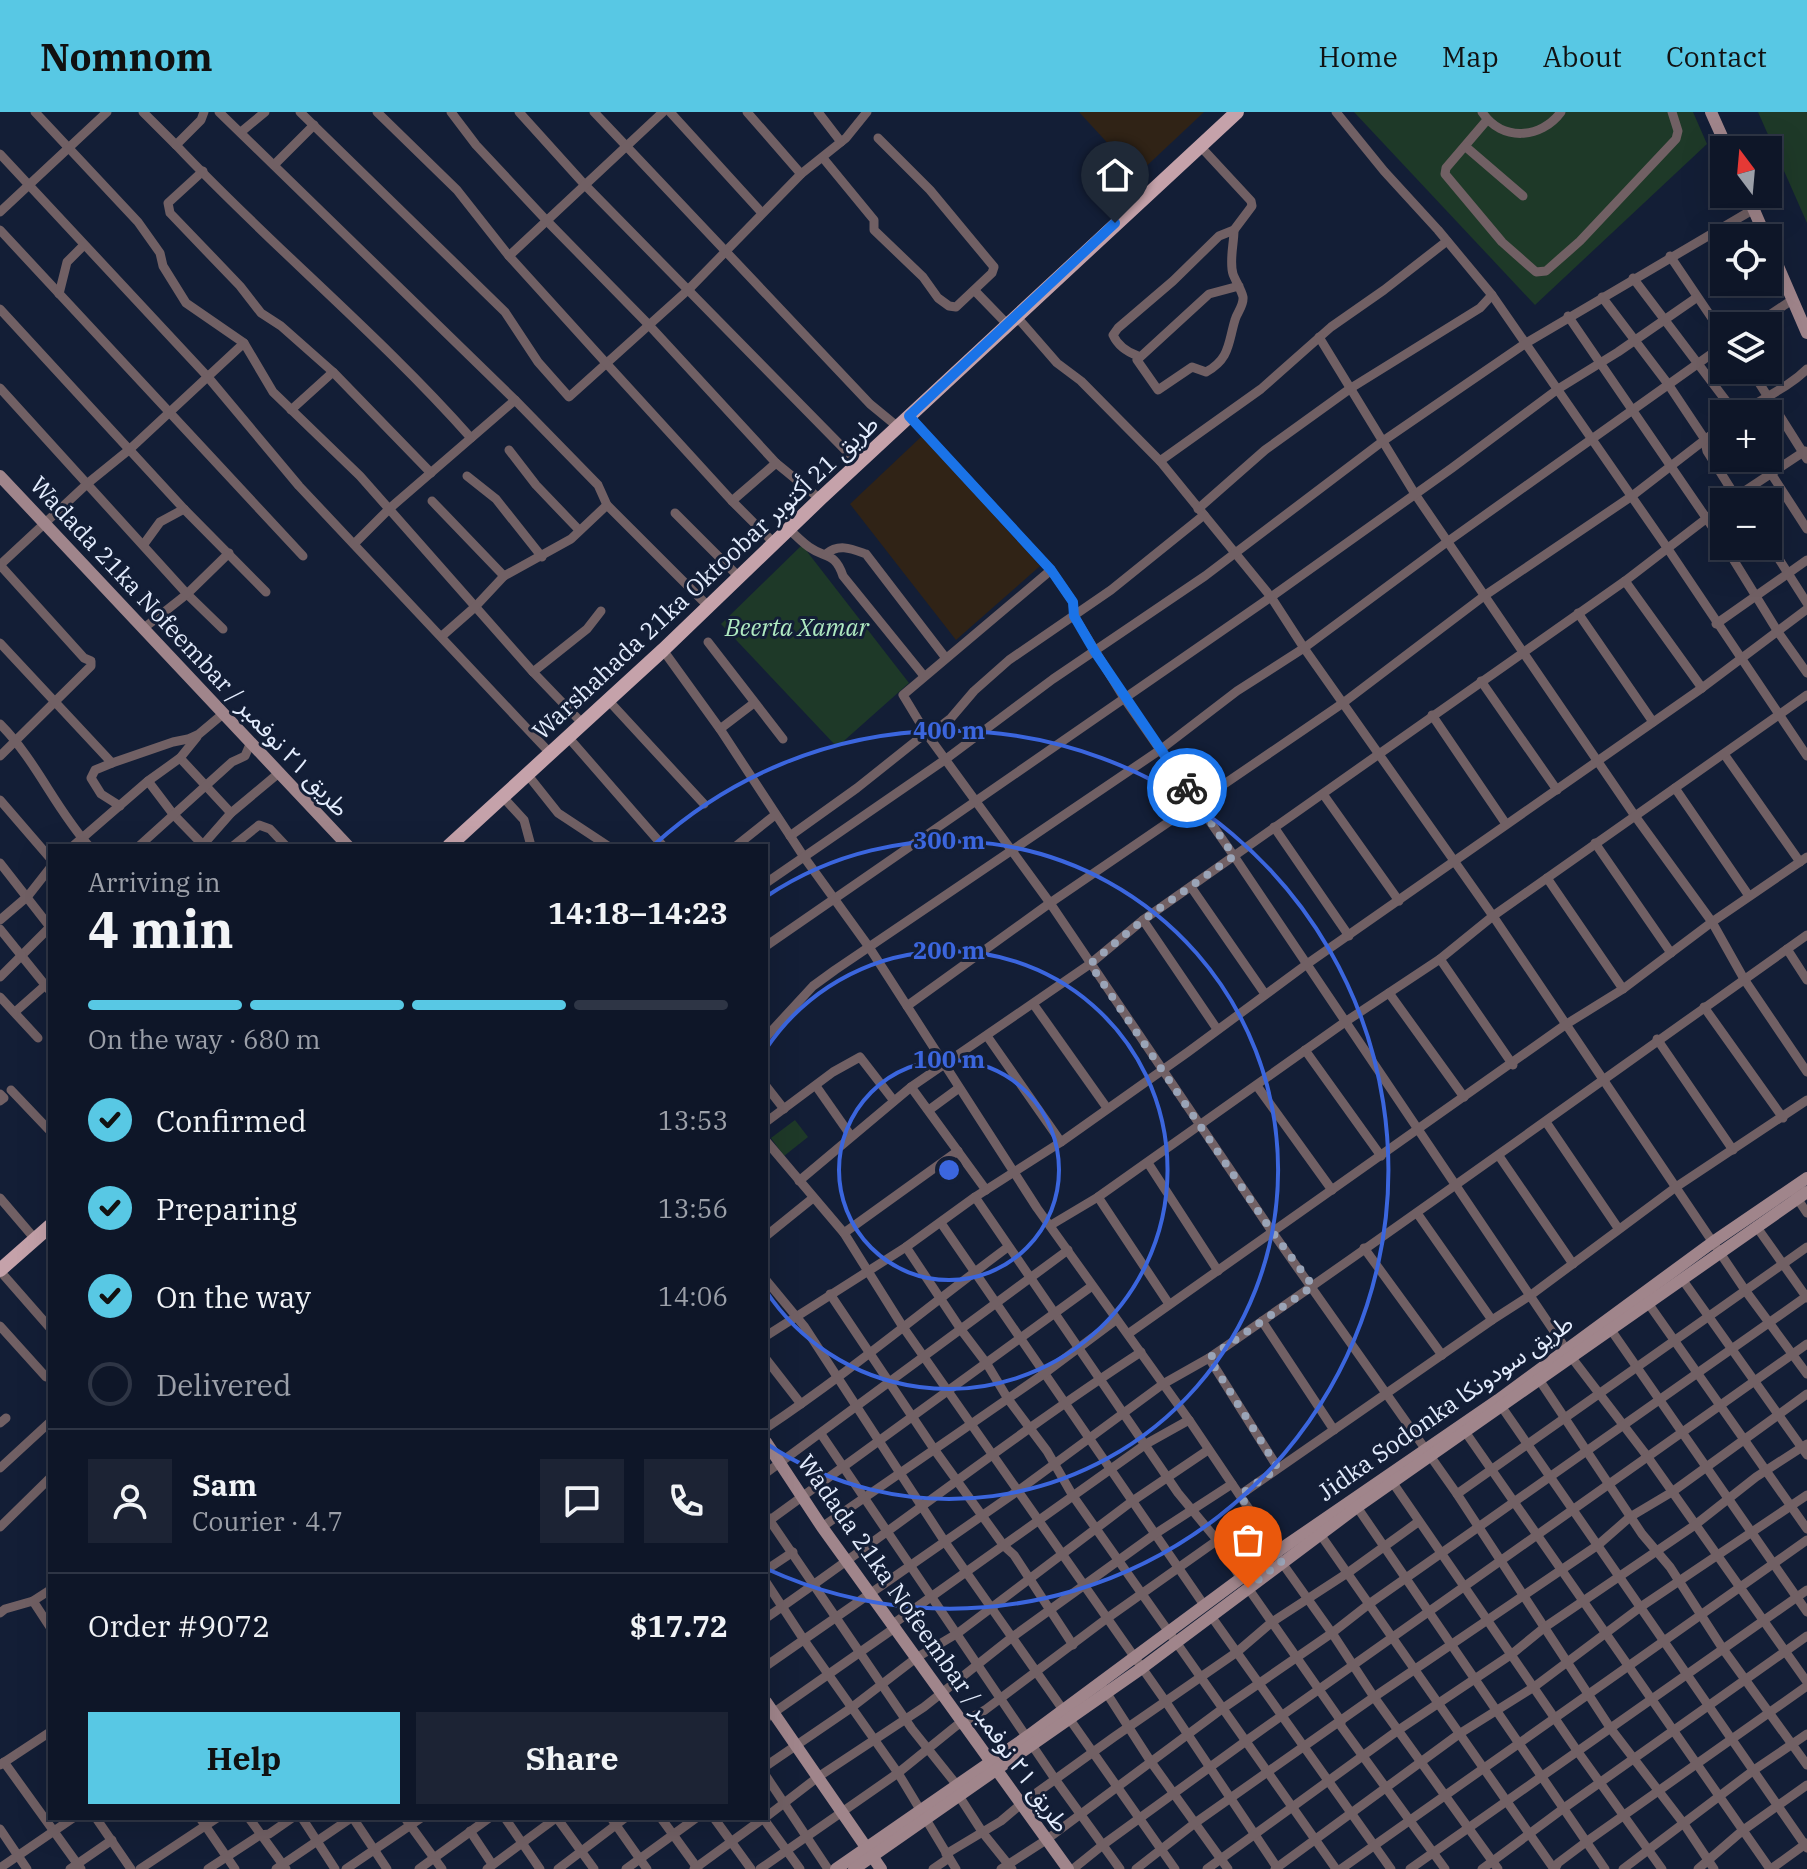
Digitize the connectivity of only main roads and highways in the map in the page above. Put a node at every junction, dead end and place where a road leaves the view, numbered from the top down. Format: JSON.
{"nodes":[{"id":1,"x":1237,"y":112,"type":"edge"},
{"id":2,"x":1711,"y":112,"type":"edge"},
{"id":3,"x":1722,"y":136,"type":"edge"},
{"id":4,"x":1782,"y":276,"type":"edge"},
{"id":5,"x":1807,"y":333,"type":"edge"},
{"id":6,"x":0,"y":476,"type":"edge"},
{"id":7,"x":346,"y":844,"type":"edge"},
{"id":8,"x":451,"y":844,"type":"edge"},
{"id":9,"x":1807,"y":1178,"type":"edge"},
{"id":10,"x":1798,"y":1193,"type":"edge"},
{"id":11,"x":48,"y":1228,"type":"edge"},
{"id":12,"x":1716,"y":1247,"type":"junction"},
{"id":13,"x":0,"y":1271,"type":"edge"},
{"id":14,"x":1570,"y":1354,"type":"junction"},
{"id":15,"x":1500,"y":1404,"type":"junction"},
{"id":16,"x":768,"y":1445,"type":"edge"},
{"id":17,"x":1427,"y":1454,"type":"junction"},
{"id":18,"x":1278,"y":1557,"type":"junction"},
{"id":19,"x":769,"y":1711,"type":"edge"},
{"id":20,"x":993,"y":1767,"type":"junction"},
{"id":21,"x":868,"y":1852,"type":"junction"},
{"id":22,"x":836,"y":1869,"type":"edge"},
{"id":23,"x":854,"y":1869,"type":"edge"},
{"id":24,"x":881,"y":1869,"type":"edge"},
{"id":25,"x":1071,"y":1869,"type":"edge"}],
"edges":[{"from":1,"to":8,"type":"main road","name":"Warshahada 21ka Oktoobar طريق 21 أكتوبر"},
{"from":2,"to":3,"type":"main road"},
{"from":4,"to":5,"type":"main road"},
{"from":6,"to":7,"type":"main road","name":"Wadada 21ka Nofeembar / طريق ٢١ نوفمبر"},
{"from":9,"to":10,"type":"main road","name":"Jidka Sodonka طريق سودونكا"},
{"from":10,"to":12,"type":"main road","name":"Jidka Sodonka طريق سودونكا"},
{"from":10,"to":12,"type":"main road","name":"Jidka Sodonka طريق سودونكا"},
{"from":11,"to":13,"type":"main road"},
{"from":12,"to":14,"type":"main road","name":"Jidka Sodonka طريق سودونكا"},
{"from":12,"to":14,"type":"main road","name":"Jidka Sodonka طريق سودونكا"},
{"from":14,"to":15,"type":"main road","name":"Jidka Sodonka طريق سودونكا"},
{"from":14,"to":15,"type":"main road","name":"Jidka Sodonka طريق سودونكا"},
{"from":15,"to":17,"type":"main road","name":"Jidka Sodonka طريق سودونكا"},
{"from":15,"to":17,"type":"main road","name":"Jidka Sodonka طريق سودونكا"},
{"from":16,"to":20,"type":"main road","name":"Wadada 21ka Nofeembar / طريق ٢١ نوفمبر"},
{"from":17,"to":18,"type":"main road","name":"Jidka Sodonka طريق سودونكا"},
{"from":17,"to":18,"type":"main road","name":"Jidka Sodonka طريق سودونكا"},
{"from":18,"to":20,"type":"main road","name":"Jidka Sodonka طريق سودونكا"},
{"from":19,"to":21,"type":"main road"},
{"from":20,"to":21,"type":"main road","name":"Jidka Sodonka طريق سودونكا"},
{"from":20,"to":25,"type":"main road","name":"Wadada 21ka Nofeembar / طريق ٢١ نوفمبر"},
{"from":21,"to":22,"type":"main road","name":"Jidka Sodonka طريق سودونكا"},
{"from":21,"to":23,"type":"main road","name":"Jidka Sodonka طريق سودونكا"},
{"from":21,"to":24,"type":"main road"}]}
